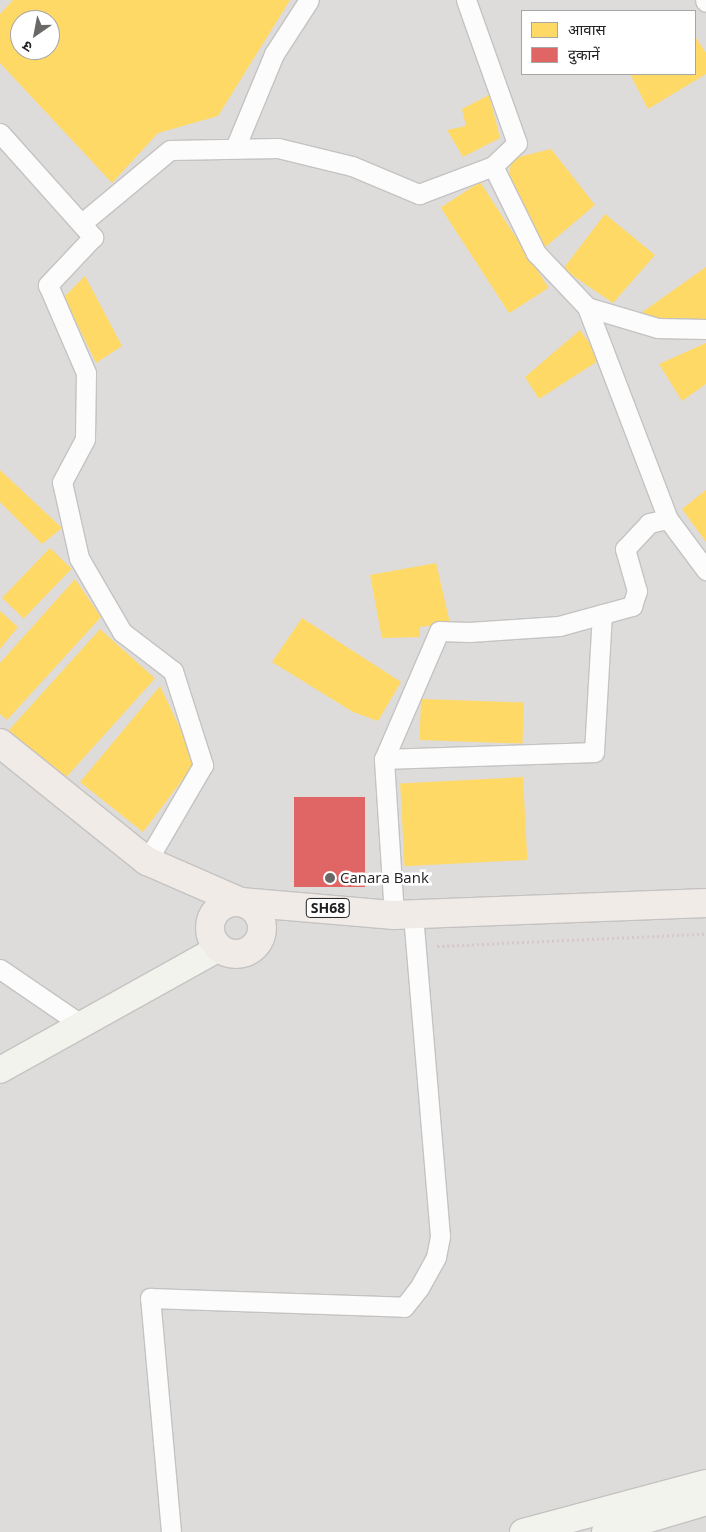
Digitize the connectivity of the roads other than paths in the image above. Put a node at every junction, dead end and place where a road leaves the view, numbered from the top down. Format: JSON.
{"nodes":[{"id":1,"x":309,"y":0,"type":"edge"},
{"id":2,"x":466,"y":0,"type":"edge"},
{"id":3,"x":0,"y":133,"type":"edge"},
{"id":4,"x":234,"y":148,"type":"junction"},
{"id":5,"x":493,"y":166,"type":"junction"},
{"id":6,"x":82,"y":224,"type":"junction"},
{"id":7,"x":587,"y":307,"type":"junction"},
{"id":8,"x":706,"y":328,"type":"edge"},
{"id":9,"x":668,"y":519,"type":"junction"},
{"id":10,"x":706,"y":570,"type":"edge"},
{"id":11,"x":602,"y":614,"type":"junction"},
{"id":12,"x":0,"y":743,"type":"edge"},
{"id":13,"x":384,"y":759,"type":"junction"},
{"id":14,"x":147,"y":861,"type":"junction"},
{"id":15,"x":241,"y":902,"type":"junction"},
{"id":16,"x":706,"y":903,"type":"edge"},
{"id":17,"x":404,"y":915,"type":"junction"},
{"id":18,"x":219,"y":948,"type":"junction"},
{"id":19,"x":0,"y":969,"type":"edge"},
{"id":20,"x":82,"y":1025,"type":"junction"},
{"id":21,"x":0,"y":1070,"type":"edge"},
{"id":22,"x":706,"y":1483,"type":"edge"},
{"id":23,"x":706,"y":1502,"type":"edge"},
{"id":24,"x":171,"y":1532,"type":"edge"},
{"id":25,"x":523,"y":1532,"type":"edge"},
{"id":26,"x":605,"y":1532,"type":"edge"}],
"edges":[{"from":1,"to":4,"type":"street"},
{"from":2,"to":5,"type":"street"},
{"from":3,"to":6,"type":"street"},
{"from":4,"to":5,"type":"street"},
{"from":4,"to":6,"type":"street"},
{"from":5,"to":7,"type":"street"},
{"from":6,"to":14,"type":"street"},
{"from":7,"to":8,"type":"street"},
{"from":7,"to":9,"type":"street"},
{"from":9,"to":10,"type":"street"},
{"from":9,"to":11,"type":"street"},
{"from":11,"to":13,"type":"street"},
{"from":11,"to":13,"type":"street"},
{"from":12,"to":14,"type":"main road","number":"SH68"},
{"from":13,"to":17,"type":"street"},
{"from":14,"to":15,"type":"main road","number":"SH68"},
{"from":15,"to":17,"type":"main road","number":"SH68"},
{"from":15,"to":18,"type":"main road"},
{"from":15,"to":18,"type":"main road"},
{"from":16,"to":17,"type":"main road","number":"SH68"},
{"from":17,"to":24,"type":"street"},
{"from":18,"to":20,"type":"street"},
{"from":19,"to":20,"type":"street"},
{"from":20,"to":21,"type":"street"},
{"from":22,"to":25,"type":"street"},
{"from":23,"to":26,"type":"street"}]}
